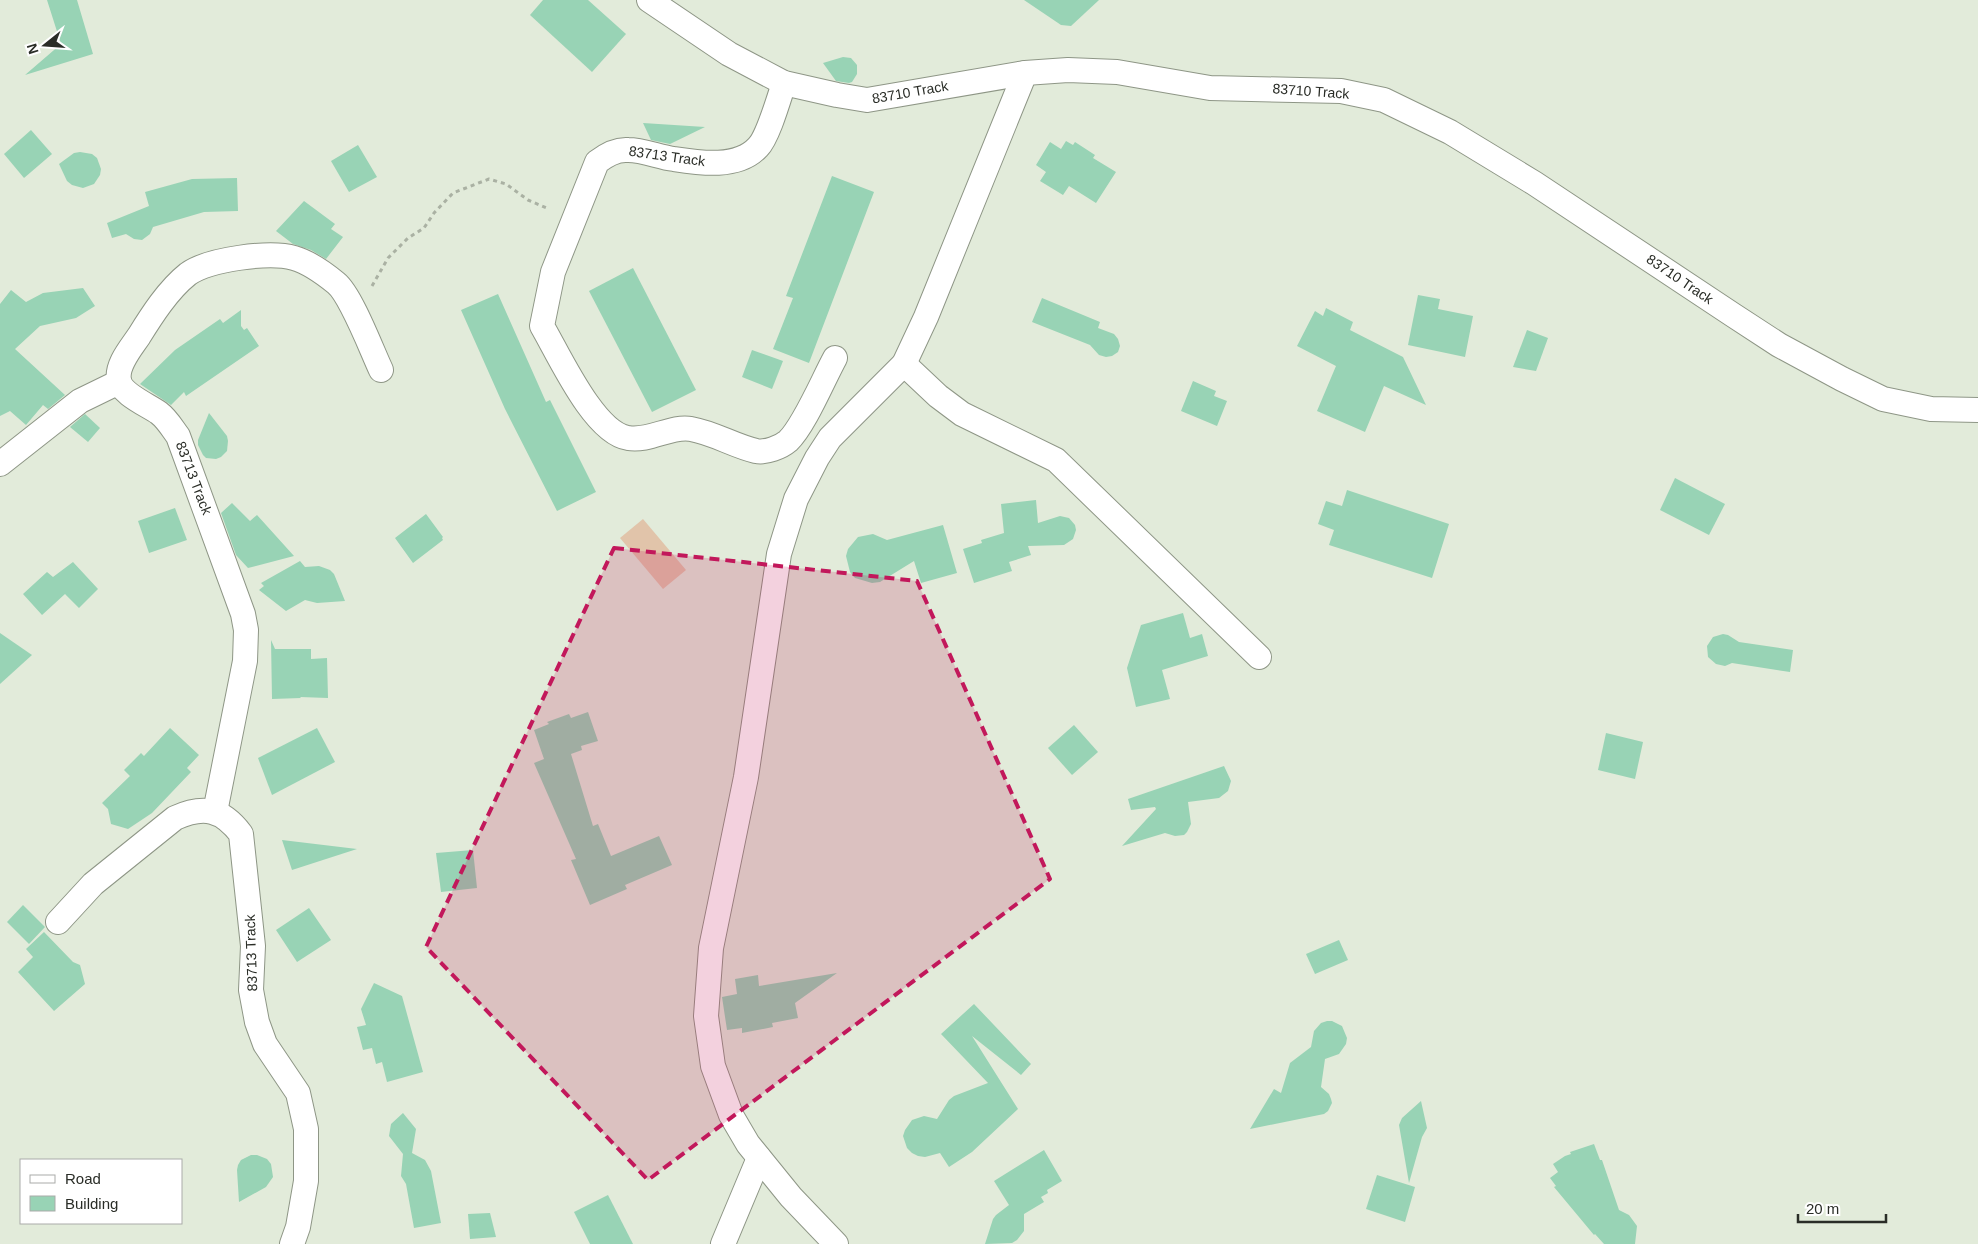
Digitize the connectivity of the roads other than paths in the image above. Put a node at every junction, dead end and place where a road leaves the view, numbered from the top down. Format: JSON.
{"nodes":[{"id":1,"x":649,"y":0,"type":"edge"},
{"id":2,"x":1025,"y":73,"type":"junction"},
{"id":3,"x":784,"y":83,"type":"junction"},
{"id":4,"x":835,"y":358,"type":"dead end"},
{"id":5,"x":904,"y":364,"type":"junction"},
{"id":6,"x":381,"y":370,"type":"dead end"},
{"id":7,"x":119,"y":382,"type":"junction"},
{"id":8,"x":1978,"y":410,"type":"edge"},
{"id":9,"x":0,"y":464,"type":"edge"},
{"id":10,"x":1259,"y":657,"type":"dead end"},
{"id":11,"x":215,"y":812,"type":"junction"},
{"id":12,"x":58,"y":922,"type":"dead end"},
{"id":13,"x":759,"y":1158,"type":"junction"},
{"id":14,"x":292,"y":1244,"type":"edge"},
{"id":15,"x":723,"y":1244,"type":"edge"},
{"id":16,"x":836,"y":1244,"type":"edge"}],
"edges":[{"from":1,"to":3,"type":"street","name":"83710 Track"},
{"from":2,"to":3,"type":"street","name":"83710 Track"},
{"from":2,"to":5,"type":"street"},
{"from":2,"to":8,"type":"street","name":"83710 Track"},
{"from":3,"to":4,"type":"street","name":"83713 Track"},
{"from":5,"to":10,"type":"street"},
{"from":5,"to":13,"type":"street"},
{"from":6,"to":7,"type":"street"},
{"from":7,"to":9,"type":"street"},
{"from":7,"to":11,"type":"street","name":"83713 Track"},
{"from":11,"to":12,"type":"street"},
{"from":11,"to":14,"type":"street","name":"83713 Track"},
{"from":13,"to":15,"type":"street"},
{"from":13,"to":16,"type":"street"}]}
